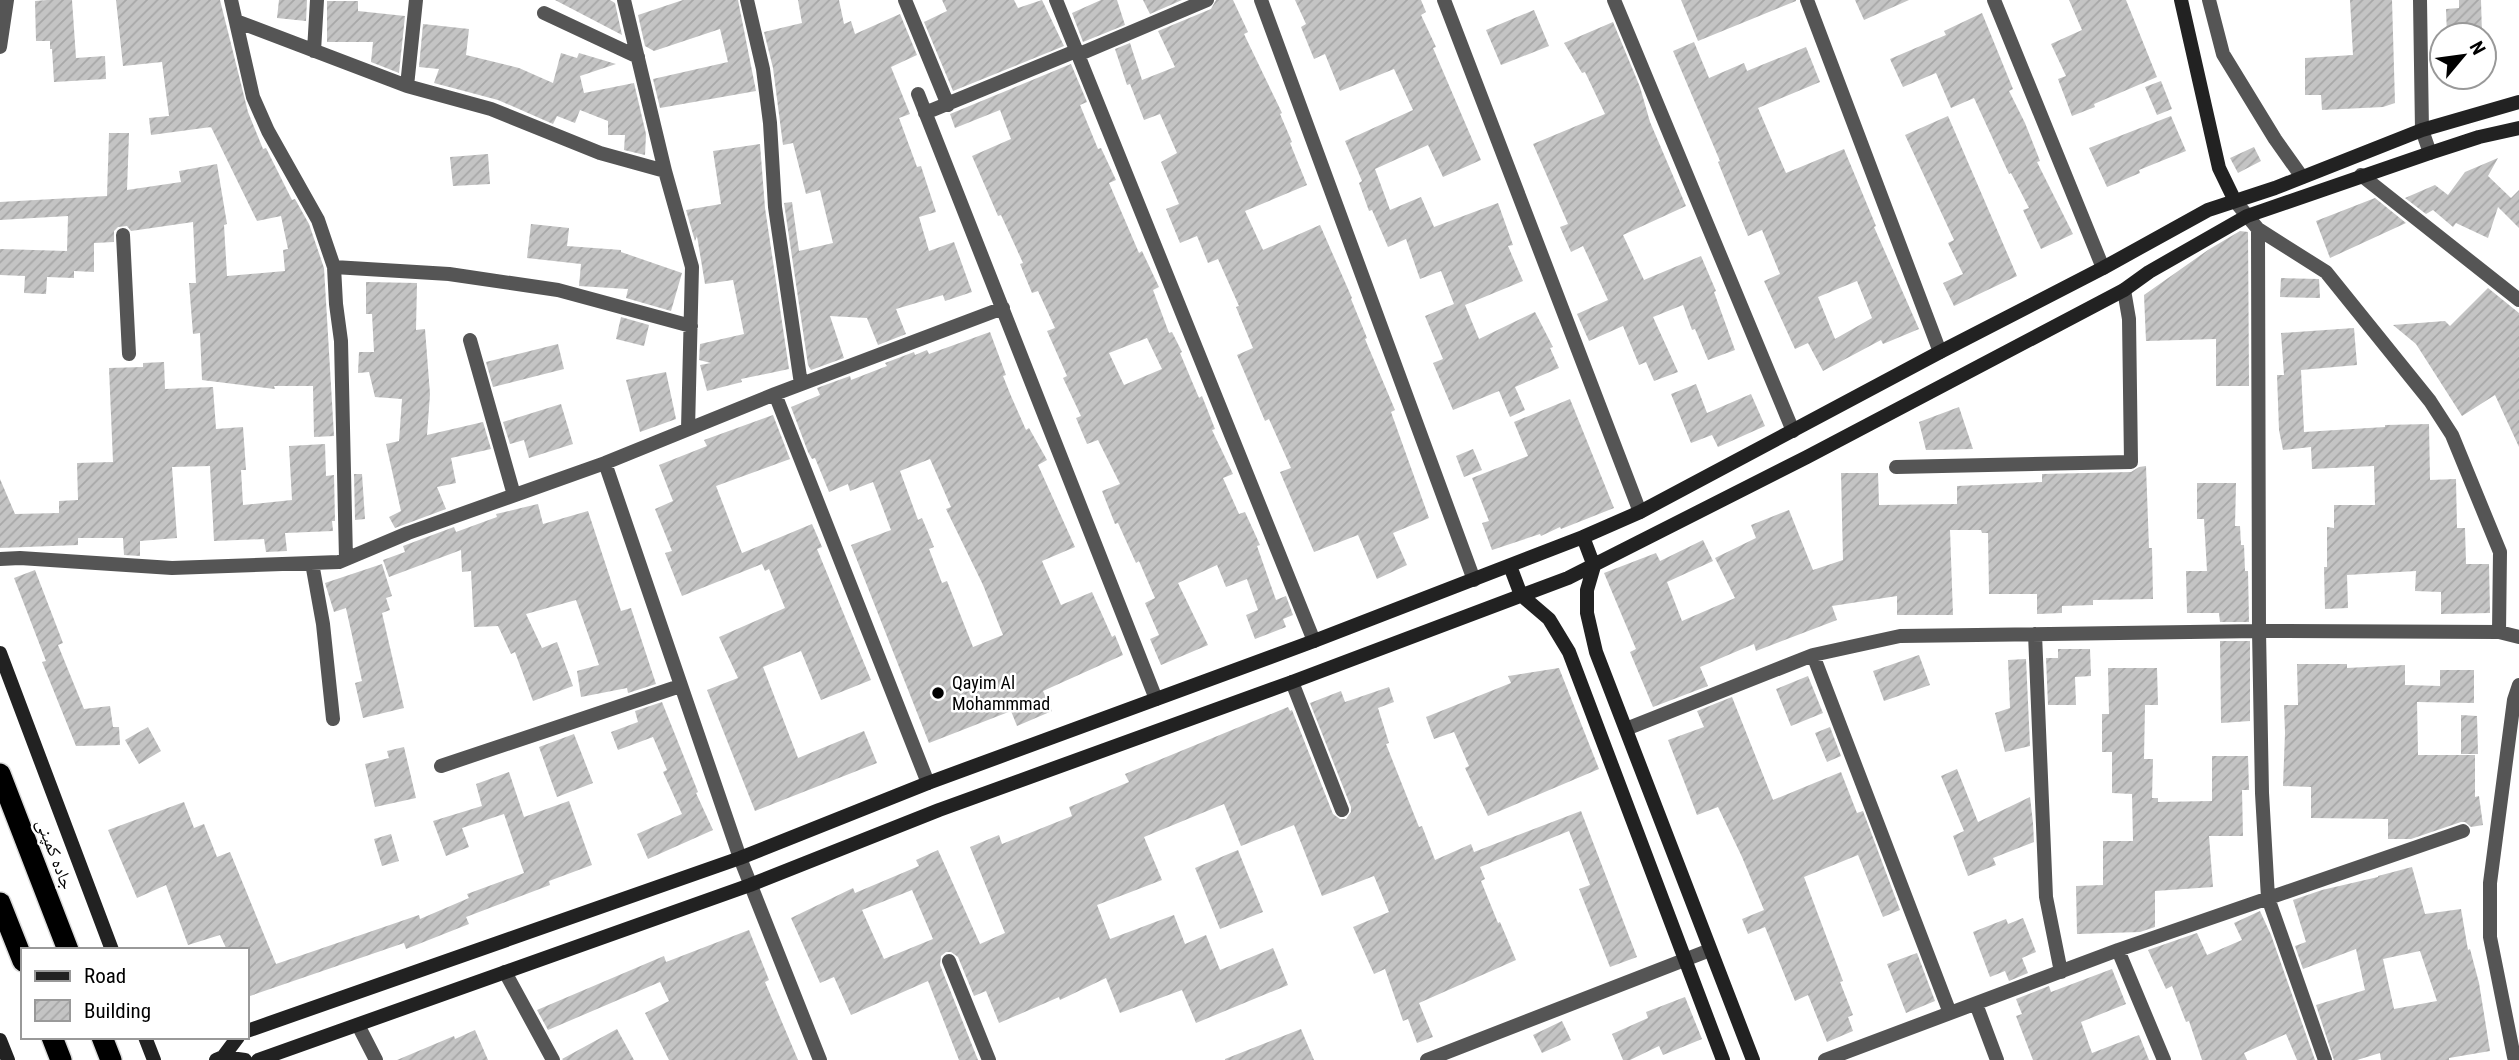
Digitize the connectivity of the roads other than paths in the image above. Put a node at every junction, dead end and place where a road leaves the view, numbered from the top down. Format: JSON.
{"nodes":[{"id":1,"x":7,"y":0,"type":"edge"},
{"id":2,"x":231,"y":0,"type":"edge"},
{"id":3,"x":317,"y":0,"type":"edge"},
{"id":4,"x":416,"y":0,"type":"edge"},
{"id":5,"x":624,"y":0,"type":"edge"},
{"id":6,"x":747,"y":0,"type":"edge"},
{"id":7,"x":905,"y":0,"type":"edge"},
{"id":8,"x":1056,"y":0,"type":"edge"},
{"id":9,"x":1207,"y":0,"type":"edge"},
{"id":10,"x":1261,"y":0,"type":"edge"},
{"id":11,"x":1444,"y":0,"type":"edge"},
{"id":12,"x":1614,"y":0,"type":"edge"},
{"id":13,"x":1807,"y":0,"type":"edge"},
{"id":14,"x":1994,"y":0,"type":"edge"},
{"id":15,"x":2181,"y":0,"type":"edge"},
{"id":16,"x":2209,"y":0,"type":"edge"},
{"id":17,"x":2420,"y":0,"type":"edge"},
{"id":18,"x":544,"y":13,"type":"dead end"},
{"id":19,"x":236,"y":21,"type":"junction"},
{"id":20,"x":0,"y":47,"type":"edge"},
{"id":21,"x":314,"y":51,"type":"junction"},
{"id":22,"x":1076,"y":51,"type":"junction"},
{"id":23,"x":638,"y":57,"type":"junction"},
{"id":24,"x":407,"y":86,"type":"junction"},
{"id":25,"x":918,"y":94,"type":"dead end"},
{"id":26,"x":2519,"y":102,"type":"edge"},
{"id":27,"x":948,"y":105,"type":"junction"},
{"id":28,"x":925,"y":113,"type":"junction"},
{"id":29,"x":2519,"y":128,"type":"edge"},
{"id":30,"x":2422,"y":130,"type":"junction"},
{"id":31,"x":2430,"y":153,"type":"junction"},
{"id":32,"x":665,"y":171,"type":"junction"},
{"id":33,"x":2361,"y":175,"type":"junction"},
{"id":34,"x":2302,"y":177,"type":"junction"},
{"id":35,"x":2235,"y":201,"type":"junction"},
{"id":36,"x":2247,"y":216,"type":"junction"},
{"id":37,"x":2258,"y":229,"type":"junction"},
{"id":38,"x":123,"y":235,"type":"dead end"},
{"id":39,"x":2136,"y":250,"type":"junction"},
{"id":40,"x":334,"y":267,"type":"junction"},
{"id":41,"x":2104,"y":268,"type":"junction"},
{"id":42,"x":2148,"y":272,"type":"junction"},
{"id":43,"x":2124,"y":290,"type":"junction"},
{"id":44,"x":2519,"y":300,"type":"edge"},
{"id":45,"x":1003,"y":308,"type":"junction"},
{"id":46,"x":691,"y":326,"type":"junction"},
{"id":47,"x":470,"y":340,"type":"dead end"},
{"id":48,"x":1940,"y":352,"type":"junction"},
{"id":49,"x":129,"y":354,"type":"dead end"},
{"id":50,"x":801,"y":384,"type":"junction"},
{"id":51,"x":775,"y":394,"type":"junction"},
{"id":52,"x":688,"y":429,"type":"junction"},
{"id":53,"x":1793,"y":431,"type":"junction"},
{"id":54,"x":605,"y":463,"type":"junction"},
{"id":55,"x":1896,"y":467,"type":"dead end"},
{"id":56,"x":514,"y":495,"type":"junction"},
{"id":57,"x":1640,"y":512,"type":"junction"},
{"id":58,"x":1583,"y":537,"type":"junction"},
{"id":59,"x":0,"y":559,"type":"edge"},
{"id":60,"x":346,"y":559,"type":"junction"},
{"id":61,"x":312,"y":563,"type":"junction"},
{"id":62,"x":1510,"y":566,"type":"junction"},
{"id":63,"x":1594,"y":566,"type":"junction"},
{"id":64,"x":1474,"y":580,"type":"junction"},
{"id":65,"x":1521,"y":595,"type":"junction"},
{"id":66,"x":2259,"y":631,"type":"junction"},
{"id":67,"x":2499,"y":632,"type":"junction"},
{"id":68,"x":2035,"y":634,"type":"junction"},
{"id":69,"x":2519,"y":636,"type":"edge"},
{"id":70,"x":1314,"y":641,"type":"junction"},
{"id":71,"x":0,"y":653,"type":"edge"},
{"id":72,"x":1813,"y":655,"type":"junction"},
{"id":73,"x":1293,"y":682,"type":"junction"},
{"id":74,"x":2519,"y":685,"type":"edge"},
{"id":75,"x":680,"y":686,"type":"junction"},
{"id":76,"x":1156,"y":699,"type":"junction"},
{"id":77,"x":333,"y":719,"type":"dead end"},
{"id":78,"x":1626,"y":729,"type":"junction"},
{"id":79,"x":441,"y":766,"type":"dead end"},
{"id":80,"x":0,"y":774,"type":"edge"},
{"id":81,"x":929,"y":783,"type":"junction"},
{"id":82,"x":1342,"y":810,"type":"dead end"},
{"id":83,"x":2463,"y":831,"type":"dead end"},
{"id":84,"x":740,"y":858,"type":"junction"},
{"id":85,"x":750,"y":885,"type":"junction"},
{"id":86,"x":2268,"y":898,"type":"junction"},
{"id":87,"x":0,"y":903,"type":"edge"},
{"id":88,"x":67,"y":948,"type":"edge"},
{"id":89,"x":111,"y":948,"type":"edge"},
{"id":90,"x":1710,"y":950,"type":"junction"},
{"id":91,"x":2118,"y":950,"type":"junction"},
{"id":92,"x":21,"y":956,"type":"edge"},
{"id":93,"x":1685,"y":960,"type":"junction"},
{"id":94,"x":949,"y":961,"type":"dead end"},
{"id":95,"x":505,"y":972,"type":"junction"},
{"id":96,"x":2061,"y":972,"type":"junction"},
{"id":97,"x":1976,"y":1004,"type":"junction"},
{"id":98,"x":1950,"y":1013,"type":"junction"},
{"id":99,"x":358,"y":1025,"type":"junction"},
{"id":100,"x":248,"y":1031,"type":"edge"},
{"id":101,"x":53,"y":1039,"type":"edge"},
{"id":102,"x":103,"y":1039,"type":"edge"},
{"id":103,"x":146,"y":1039,"type":"edge"},
{"id":104,"x":237,"y":1039,"type":"edge"},
{"id":105,"x":0,"y":1040,"type":"edge"},
{"id":106,"x":2514,"y":1057,"type":"dead end"},
{"id":107,"x":219,"y":1058,"type":"edge"},
{"id":108,"x":8,"y":1060,"type":"edge"},
{"id":109,"x":61,"y":1060,"type":"edge"},
{"id":110,"x":111,"y":1060,"type":"edge"},
{"id":111,"x":154,"y":1060,"type":"edge"},
{"id":112,"x":245,"y":1060,"type":"edge"},
{"id":113,"x":258,"y":1060,"type":"edge"},
{"id":114,"x":376,"y":1060,"type":"edge"},
{"id":115,"x":553,"y":1060,"type":"edge"},
{"id":116,"x":820,"y":1060,"type":"edge"},
{"id":117,"x":989,"y":1060,"type":"edge"},
{"id":118,"x":1427,"y":1060,"type":"edge"},
{"id":119,"x":1723,"y":1060,"type":"edge"},
{"id":120,"x":1754,"y":1060,"type":"edge"},
{"id":121,"x":1825,"y":1060,"type":"edge"},
{"id":122,"x":1997,"y":1060,"type":"edge"},
{"id":123,"x":2164,"y":1060,"type":"edge"},
{"id":124,"x":2325,"y":1060,"type":"edge"}],
"edges":[{"from":1,"to":20,"type":"street"},
{"from":2,"to":19,"type":"street"},
{"from":3,"to":21,"type":"street"},
{"from":4,"to":24,"type":"street"},
{"from":5,"to":23,"type":"street"},
{"from":6,"to":50,"type":"street"},
{"from":7,"to":27,"type":"street"},
{"from":8,"to":22,"type":"street"},
{"from":9,"to":22,"type":"street"},
{"from":10,"to":64,"type":"street"},
{"from":11,"to":57,"type":"street"},
{"from":12,"to":53,"type":"street"},
{"from":13,"to":48,"type":"street"},
{"from":14,"to":41,"type":"street"},
{"from":15,"to":35,"type":"street"},
{"from":16,"to":34,"type":"street"},
{"from":17,"to":30,"type":"street"},
{"from":18,"to":23,"type":"street"},
{"from":19,"to":21,"type":"street"},
{"from":19,"to":40,"type":"street"},
{"from":21,"to":24,"type":"street"},
{"from":22,"to":27,"type":"street"},
{"from":22,"to":70,"type":"street"},
{"from":23,"to":32,"type":"street"},
{"from":24,"to":32,"type":"street"},
{"from":25,"to":28,"type":"street"},
{"from":26,"to":30,"type":"street"},
{"from":27,"to":28,"type":"street"},
{"from":28,"to":45,"type":"street"},
{"from":29,"to":31,"type":"street"},
{"from":30,"to":31,"type":"street"},
{"from":30,"to":34,"type":"street"},
{"from":31,"to":33,"type":"street"},
{"from":32,"to":46,"type":"street"},
{"from":33,"to":36,"type":"street"},
{"from":33,"to":44,"type":"street"},
{"from":34,"to":35,"type":"street"},
{"from":35,"to":36,"type":"street"},
{"from":35,"to":39,"type":"street"},
{"from":36,"to":37,"type":"street"},
{"from":36,"to":42,"type":"street"},
{"from":37,"to":66,"type":"street"},
{"from":37,"to":67,"type":"street"},
{"from":38,"to":49,"type":"street"},
{"from":39,"to":41,"type":"street"},
{"from":39,"to":42,"type":"street"},
{"from":40,"to":46,"type":"street"},
{"from":40,"to":60,"type":"street"},
{"from":41,"to":48,"type":"street"},
{"from":42,"to":43,"type":"street"},
{"from":43,"to":55,"type":"street"},
{"from":43,"to":63,"type":"street"},
{"from":45,"to":50,"type":"street"},
{"from":45,"to":76,"type":"street"},
{"from":46,"to":52,"type":"street"},
{"from":47,"to":56,"type":"street"},
{"from":48,"to":53,"type":"street"},
{"from":50,"to":51,"type":"street"},
{"from":51,"to":52,"type":"street"},
{"from":51,"to":81,"type":"street"},
{"from":52,"to":54,"type":"street"},
{"from":53,"to":57,"type":"street"},
{"from":54,"to":56,"type":"street"},
{"from":54,"to":75,"type":"street"},
{"from":56,"to":60,"type":"street"},
{"from":57,"to":58,"type":"street"},
{"from":58,"to":62,"type":"street"},
{"from":58,"to":63,"type":"street"},
{"from":59,"to":61,"type":"street"},
{"from":60,"to":61,"type":"street"},
{"from":61,"to":77,"type":"street"},
{"from":62,"to":64,"type":"street"},
{"from":62,"to":65,"type":"street"},
{"from":63,"to":65,"type":"street"},
{"from":63,"to":78,"type":"street"},
{"from":64,"to":70,"type":"street"},
{"from":65,"to":73,"type":"street"},
{"from":65,"to":93,"type":"street"},
{"from":66,"to":67,"type":"street"},
{"from":66,"to":68,"type":"street"},
{"from":66,"to":86,"type":"street"},
{"from":67,"to":69,"type":"street"},
{"from":68,"to":72,"type":"street"},
{"from":68,"to":96,"type":"street"},
{"from":70,"to":76,"type":"street"},
{"from":71,"to":89,"type":"street"},
{"from":72,"to":78,"type":"street"},
{"from":72,"to":98,"type":"street"},
{"from":73,"to":82,"type":"street"},
{"from":73,"to":85,"type":"street"},
{"from":74,"to":106,"type":"street"},
{"from":75,"to":79,"type":"street"},
{"from":75,"to":84,"type":"street"},
{"from":76,"to":81,"type":"street"},
{"from":78,"to":90,"type":"street"},
{"from":80,"to":88,"type":"highway","name":"جاده کمپنی"},
{"from":81,"to":84,"type":"street"},
{"from":83,"to":86,"type":"street"},
{"from":84,"to":85,"type":"street"},
{"from":84,"to":100,"type":"street"},
{"from":85,"to":95,"type":"street"},
{"from":85,"to":116,"type":"street"},
{"from":86,"to":91,"type":"street"},
{"from":86,"to":124,"type":"street"},
{"from":87,"to":92,"type":"highway"},
{"from":90,"to":93,"type":"street"},
{"from":90,"to":120,"type":"street"},
{"from":91,"to":96,"type":"street"},
{"from":91,"to":123,"type":"street"},
{"from":93,"to":118,"type":"street"},
{"from":93,"to":119,"type":"street"},
{"from":94,"to":117,"type":"street"},
{"from":95,"to":99,"type":"street"},
{"from":95,"to":115,"type":"street"},
{"from":96,"to":97,"type":"street"},
{"from":97,"to":98,"type":"street"},
{"from":97,"to":122,"type":"street"},
{"from":98,"to":121,"type":"street"},
{"from":99,"to":113,"type":"street"},
{"from":99,"to":114,"type":"street"},
{"from":101,"to":109,"type":"highway"},
{"from":102,"to":110,"type":"highway"},
{"from":103,"to":111,"type":"street"},
{"from":104,"to":107,"type":"street"},
{"from":105,"to":108,"type":"street"},
{"from":107,"to":112,"type":"street"}]}
